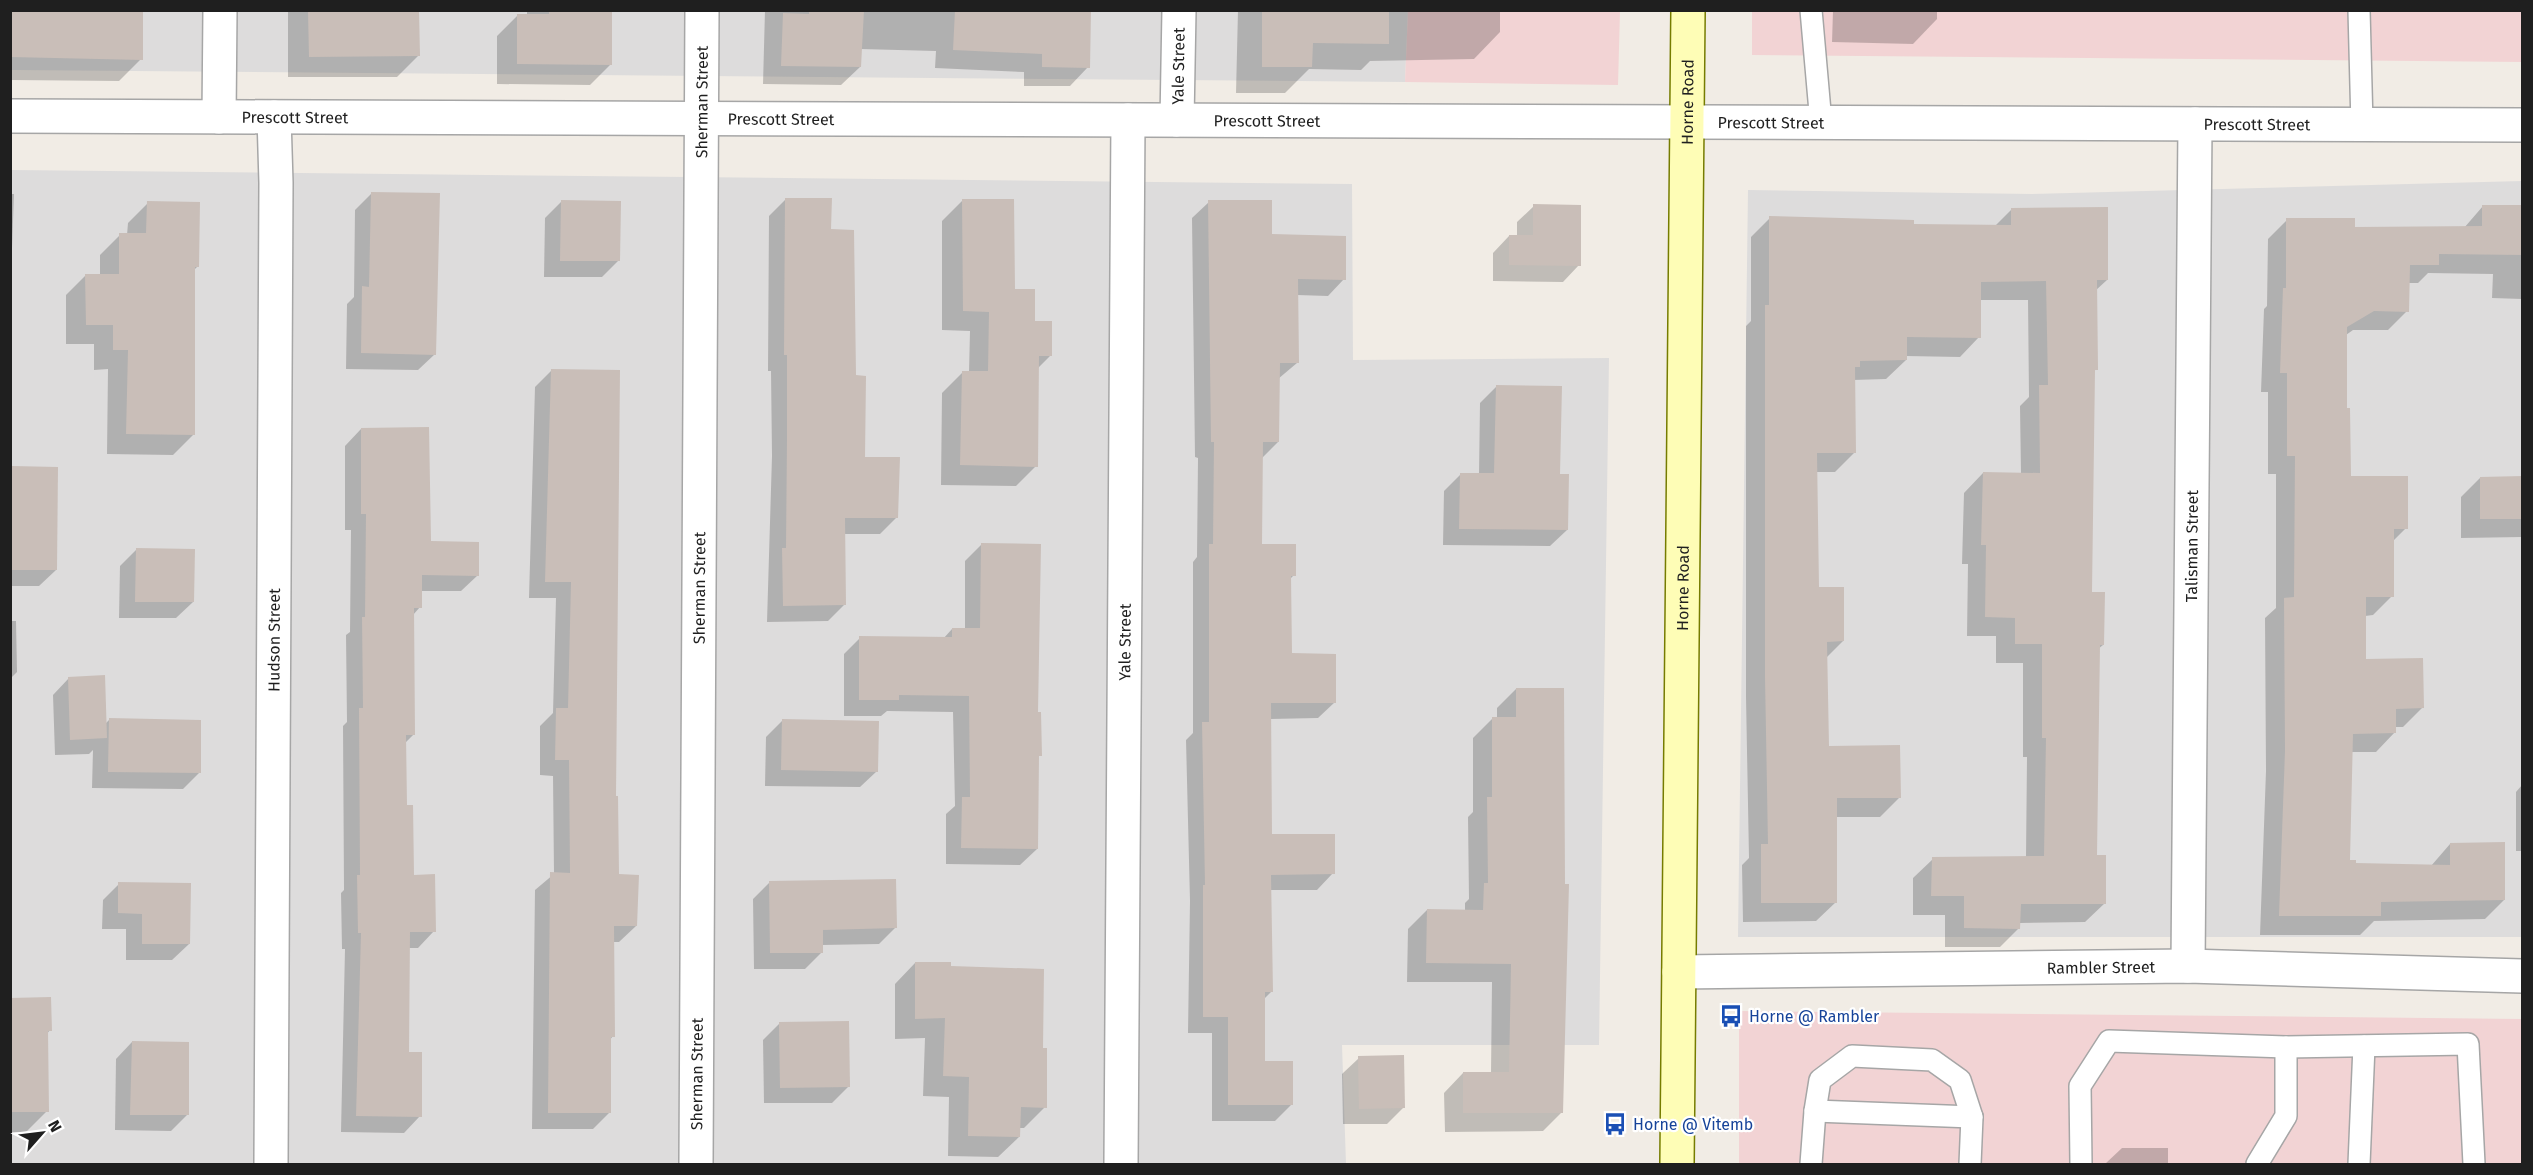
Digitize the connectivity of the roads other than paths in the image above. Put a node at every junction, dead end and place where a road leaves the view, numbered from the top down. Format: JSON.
{"nodes":[{"id":1,"x":220,"y":10,"type":"edge"},
{"id":2,"x":702,"y":10,"type":"edge"},
{"id":3,"x":1179,"y":10,"type":"edge"},
{"id":4,"x":1688,"y":10,"type":"edge"},
{"id":5,"x":1811,"y":10,"type":"edge"},
{"id":6,"x":2359,"y":10,"type":"edge"},
{"id":7,"x":10,"y":116,"type":"edge"},
{"id":8,"x":219,"y":117,"type":"junction"},
{"id":9,"x":274,"y":117,"type":"junction"},
{"id":10,"x":701,"y":118,"type":"junction"},
{"id":11,"x":1128,"y":120,"type":"junction"},
{"id":12,"x":1177,"y":120,"type":"junction"},
{"id":13,"x":1688,"y":122,"type":"junction"},
{"id":14,"x":1821,"y":123,"type":"junction"},
{"id":15,"x":2195,"y":124,"type":"junction"},
{"id":16,"x":2362,"y":125,"type":"junction"},
{"id":17,"x":2523,"y":125,"type":"edge"},
{"id":18,"x":2188,"y":966,"type":"junction"},
{"id":19,"x":1679,"y":972,"type":"junction"},
{"id":20,"x":2523,"y":976,"type":"edge"},
{"id":21,"x":2364,"y":1046,"type":"junction"},
{"id":22,"x":2286,"y":1047,"type":"junction"},
{"id":23,"x":1815,"y":1111,"type":"junction"},
{"id":24,"x":1972,"y":1117,"type":"junction"},
{"id":25,"x":271,"y":1164,"type":"edge"},
{"id":26,"x":696,"y":1164,"type":"edge"},
{"id":27,"x":1120,"y":1164,"type":"edge"},
{"id":28,"x":1677,"y":1164,"type":"edge"},
{"id":29,"x":1811,"y":1164,"type":"edge"},
{"id":30,"x":1970,"y":1164,"type":"edge"},
{"id":31,"x":2081,"y":1164,"type":"edge"},
{"id":32,"x":2257,"y":1164,"type":"edge"},
{"id":33,"x":2360,"y":1164,"type":"edge"},
{"id":34,"x":2474,"y":1164,"type":"edge"}],
"edges":[{"from":1,"to":8,"type":"street"},
{"from":2,"to":10,"type":"street","name":"Sherman Street"},
{"from":3,"to":12,"type":"street","name":"Yale Street"},
{"from":4,"to":13,"type":"main road","name":"Horne Road"},
{"from":5,"to":14,"type":"lane"},
{"from":6,"to":16,"type":"lane"},
{"from":7,"to":8,"type":"street","name":"Prescott Street"},
{"from":8,"to":9,"type":"street","name":"Prescott Street"},
{"from":9,"to":10,"type":"street","name":"Prescott Street"},
{"from":9,"to":25,"type":"street","name":"Hudson Street"},
{"from":10,"to":11,"type":"street","name":"Prescott Street"},
{"from":10,"to":26,"type":"street","name":"Sherman Street"},
{"from":11,"to":12,"type":"street","name":"Prescott Street"},
{"from":11,"to":27,"type":"street","name":"Yale Street"},
{"from":12,"to":13,"type":"street","name":"Prescott Street"},
{"from":13,"to":14,"type":"street","name":"Prescott Street"},
{"from":13,"to":19,"type":"main road","name":"Horne Road"},
{"from":14,"to":15,"type":"street","name":"Prescott Street"},
{"from":15,"to":16,"type":"street","name":"Prescott Street"},
{"from":15,"to":18,"type":"street","name":"Talisman Street"},
{"from":16,"to":17,"type":"street","name":"Prescott Street"},
{"from":18,"to":19,"type":"street","name":"Rambler Street"},
{"from":18,"to":20,"type":"street","name":"Rambler Street"},
{"from":19,"to":28,"type":"main road","name":"Horne Road"},
{"from":21,"to":22,"type":"lane"},
{"from":21,"to":33,"type":"lane"},
{"from":21,"to":34,"type":"lane"},
{"from":22,"to":31,"type":"lane"},
{"from":22,"to":32,"type":"lane"},
{"from":23,"to":24,"type":"lane"},
{"from":23,"to":24,"type":"lane"},
{"from":23,"to":29,"type":"lane"},
{"from":24,"to":30,"type":"lane"}]}
